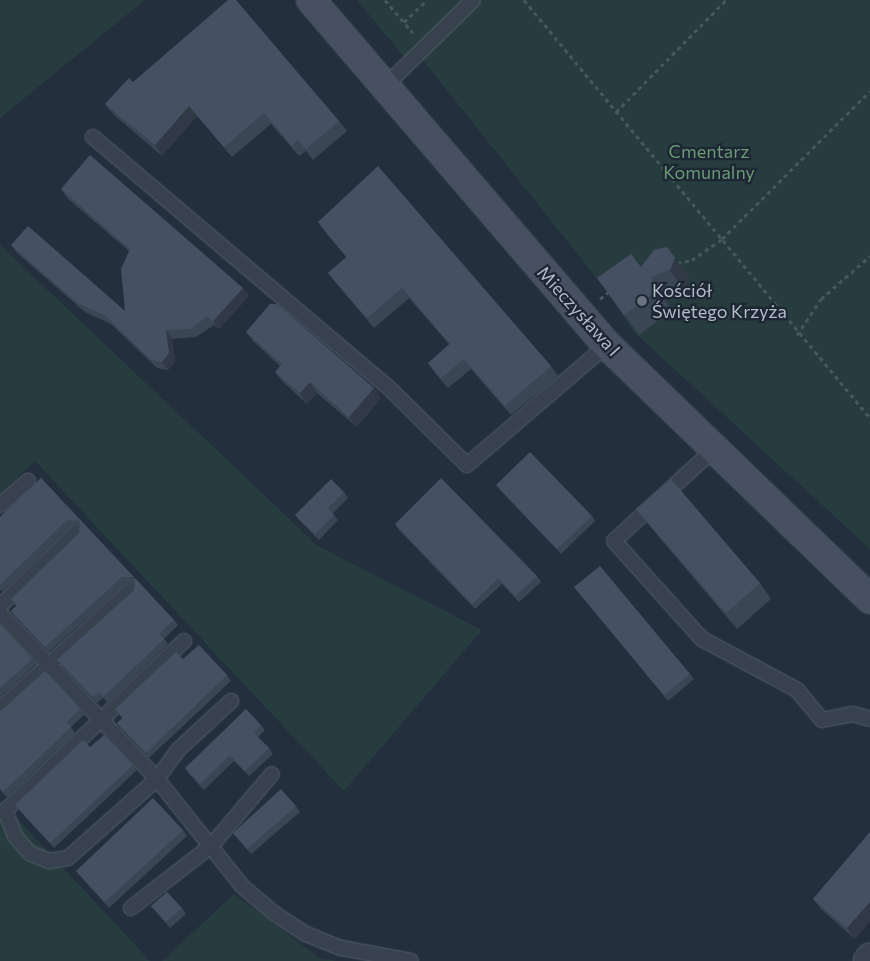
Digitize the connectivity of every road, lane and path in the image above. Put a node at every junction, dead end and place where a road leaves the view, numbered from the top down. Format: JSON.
{"nodes":[{"id":1,"x":311,"y":0,"type":"edge"},
{"id":2,"x":385,"y":0,"type":"edge"},
{"id":3,"x":426,"y":0,"type":"edge"},
{"id":4,"x":473,"y":0,"type":"edge"},
{"id":5,"x":524,"y":0,"type":"edge"},
{"id":6,"x":726,"y":0,"type":"edge"},
{"id":7,"x":404,"y":22,"type":"junction"},
{"id":8,"x":425,"y":47,"type":"junction"},
{"id":9,"x":384,"y":87,"type":"junction"},
{"id":10,"x":870,"y":91,"type":"edge"},
{"id":11,"x":616,"y":112,"type":"junction"},
{"id":12,"x":93,"y":137,"type":"dead end"},
{"id":13,"x":722,"y":239,"type":"junction"},
{"id":14,"x":870,"y":256,"type":"edge"},
{"id":15,"x":673,"y":264,"type":"edge"},
{"id":16,"x":614,"y":288,"type":"edge"},
{"id":17,"x":581,"y":316,"type":"junction"},
{"id":18,"x":797,"y":335,"type":"junction"},
{"id":19,"x":607,"y":345,"type":"junction"},
{"id":20,"x":870,"y":418,"type":"edge"},
{"id":21,"x":713,"y":450,"type":"junction"},
{"id":22,"x":28,"y":481,"type":"dead end"},
{"id":23,"x":0,"y":505,"type":"edge"},
{"id":24,"x":77,"y":532,"type":"edge"},
{"id":25,"x":132,"y":588,"type":"edge"},
{"id":26,"x":870,"y":599,"type":"edge"},
{"id":27,"x":0,"y":606,"type":"edge"},
{"id":28,"x":0,"y":613,"type":"edge"},
{"id":29,"x":184,"y":641,"type":"dead end"},
{"id":30,"x":51,"y":664,"type":"junction"},
{"id":31,"x":231,"y":701,"type":"dead end"},
{"id":32,"x":0,"y":709,"type":"edge"},
{"id":33,"x":870,"y":719,"type":"edge"},
{"id":34,"x":104,"y":720,"type":"junction"},
{"id":35,"x":272,"y":774,"type":"dead end"},
{"id":36,"x":158,"y":778,"type":"junction"},
{"id":37,"x":212,"y":846,"type":"junction"},
{"id":38,"x":131,"y":908,"type":"dead end"},
{"id":39,"x":411,"y":961,"type":"edge"}],
"edges":[{"from":1,"to":9,"type":"main road","name":"Mieczysława I"},
{"from":2,"to":7,"type":"path"},
{"from":3,"to":7,"type":"path"},
{"from":4,"to":8,"type":"lane"},
{"from":5,"to":11,"type":"path"},
{"from":6,"to":11,"type":"path"},
{"from":7,"to":8,"type":"path"},
{"from":8,"to":9,"type":"lane"},
{"from":9,"to":17,"type":"main road","name":"Mieczysława I"},
{"from":10,"to":13,"type":"path"},
{"from":11,"to":13,"type":"path"},
{"from":12,"to":19,"type":"lane"},
{"from":13,"to":15,"type":"path"},
{"from":13,"to":18,"type":"path"},
{"from":14,"to":18,"type":"path"},
{"from":16,"to":17,"type":"path"},
{"from":17,"to":19,"type":"main road","name":"Mieczysława I"},
{"from":18,"to":20,"type":"path"},
{"from":19,"to":21,"type":"main road","name":"Mieczysława I"},
{"from":21,"to":26,"type":"main road","name":"Mieczysława I"},
{"from":21,"to":33,"type":"lane"},
{"from":22,"to":23,"type":"lane"},
{"from":24,"to":27,"type":"lane"},
{"from":25,"to":30,"type":"lane"},
{"from":28,"to":30,"type":"lane"},
{"from":29,"to":34,"type":"lane"},
{"from":30,"to":32,"type":"lane"},
{"from":30,"to":34,"type":"lane"},
{"from":31,"to":36,"type":"lane"},
{"from":34,"to":36,"type":"lane"},
{"from":34,"to":36,"type":"lane"},
{"from":35,"to":37,"type":"lane"},
{"from":36,"to":37,"type":"lane"},
{"from":37,"to":38,"type":"lane"},
{"from":37,"to":39,"type":"lane"}]}
